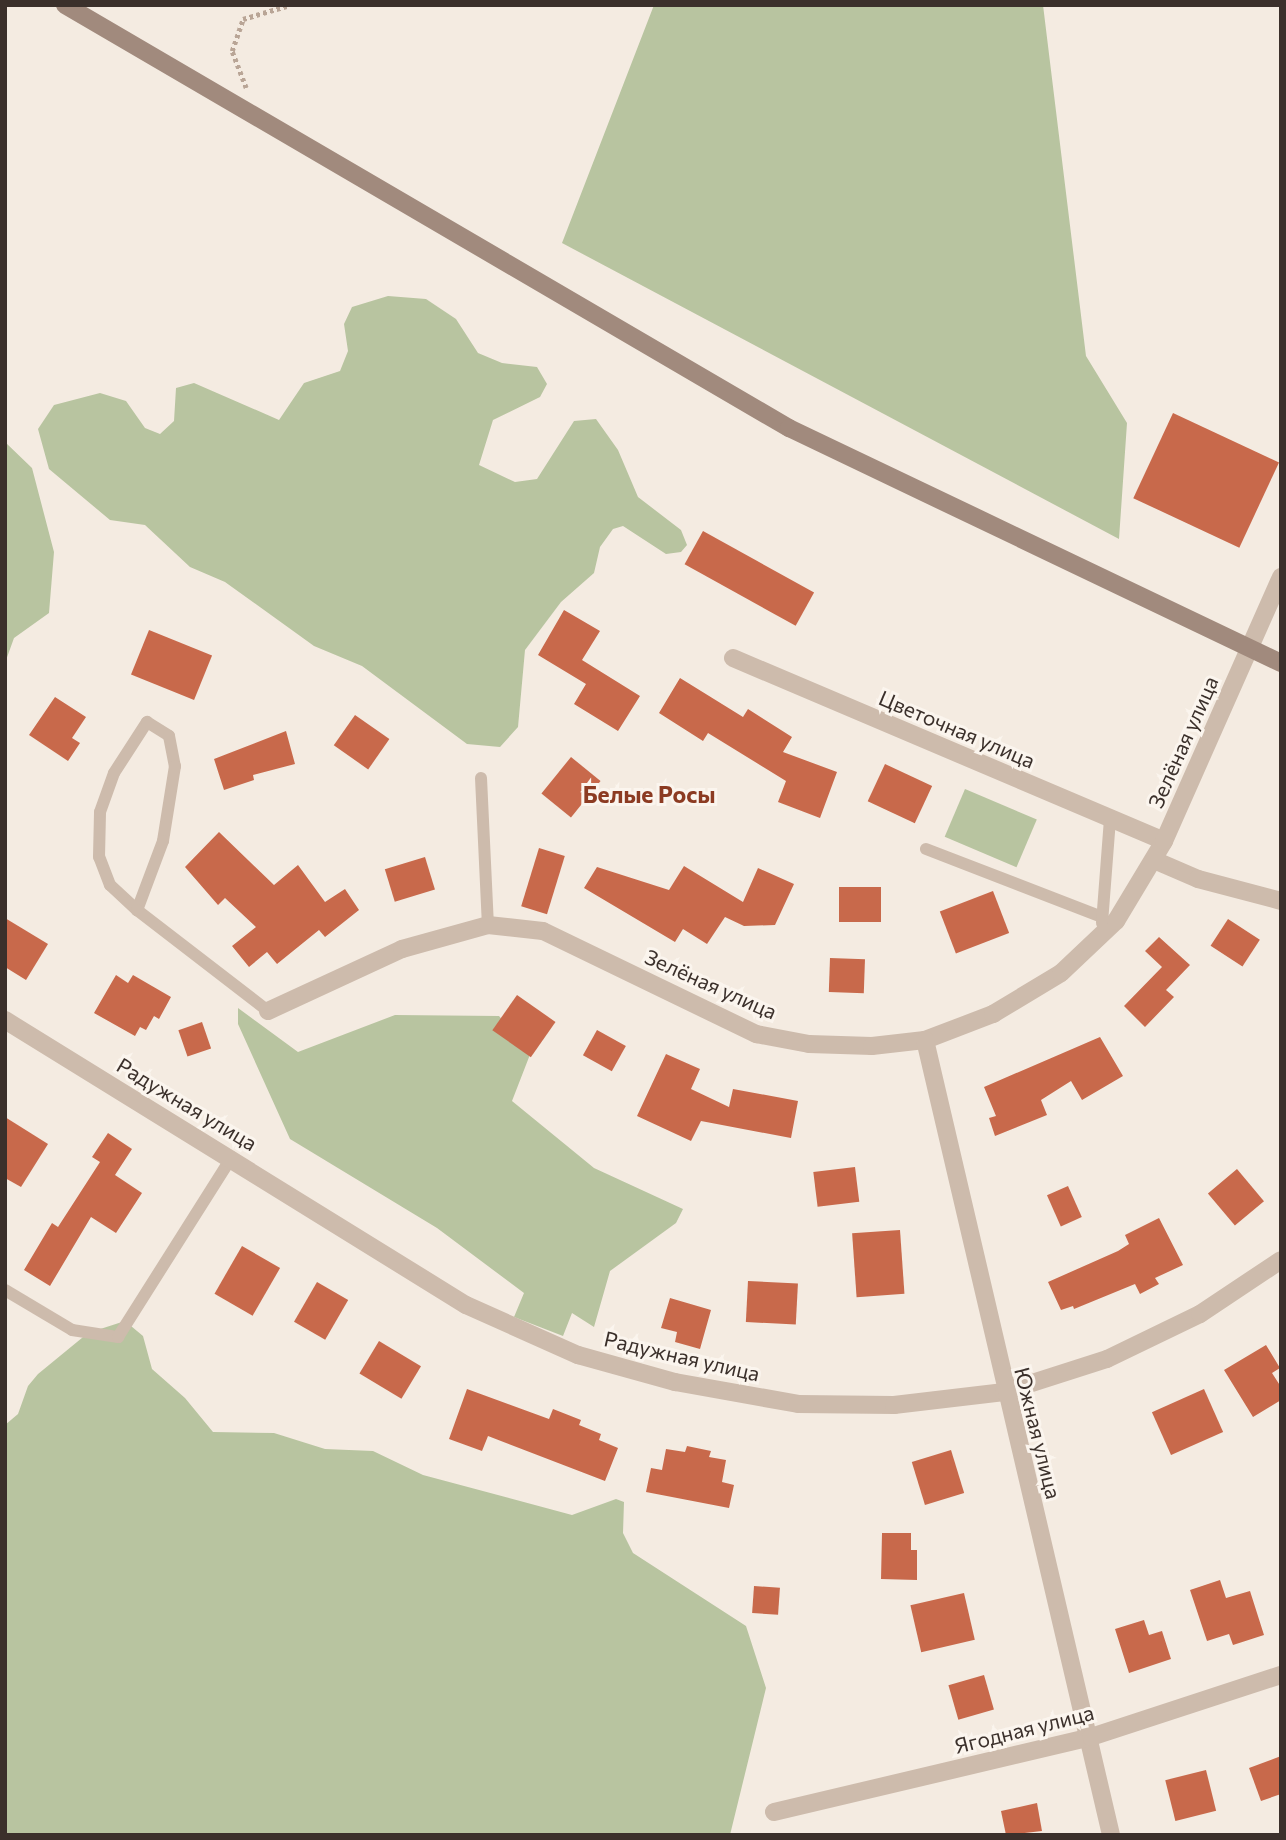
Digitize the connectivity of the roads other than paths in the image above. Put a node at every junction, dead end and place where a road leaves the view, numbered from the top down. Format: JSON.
{"nodes":[{"id":1,"x":65,"y":5,"type":"edge"},
{"id":2,"x":1281,"y":577,"type":"edge"},
{"id":3,"x":1250,"y":650,"type":"junction"},
{"id":4,"x":733,"y":658,"type":"dead end"},
{"id":5,"x":1281,"y":663,"type":"edge"},
{"id":6,"x":481,"y":778,"type":"dead end"},
{"id":7,"x":1110,"y":818,"type":"junction"},
{"id":8,"x":1164,"y":841,"type":"junction"},
{"id":9,"x":926,"y":849,"type":"dead end"},
{"id":10,"x":1154,"y":860,"type":"junction"},
{"id":11,"x":1281,"y":901,"type":"edge"},
{"id":12,"x":137,"y":910,"type":"junction"},
{"id":13,"x":488,"y":925,"type":"junction"},
{"id":14,"x":1102,"y":925,"type":"junction"},
{"id":15,"x":268,"y":1011,"type":"joint"},
{"id":16,"x":5,"y":1020,"type":"edge"},
{"id":17,"x":925,"y":1040,"type":"junction"},
{"id":18,"x":232,"y":1157,"type":"junction"},
{"id":19,"x":1281,"y":1259,"type":"edge"},
{"id":20,"x":5,"y":1290,"type":"edge"},
{"id":21,"x":1004,"y":1392,"type":"junction"},
{"id":22,"x":1281,"y":1675,"type":"edge"},
{"id":23,"x":1091,"y":1737,"type":"junction"},
{"id":24,"x":774,"y":1812,"type":"dead end"},
{"id":25,"x":1111,"y":1835,"type":"edge"}],
"edges":[{"from":1,"to":3,"type":"main road"},
{"from":2,"to":3,"type":"street","name":"Зелёная улица"},
{"from":3,"to":5,"type":"main road"},
{"from":3,"to":8,"type":"street","name":"Зелёная улица"},
{"from":4,"to":7,"type":"street","name":"Цветочная улица"},
{"from":6,"to":13,"type":"lane"},
{"from":7,"to":8,"type":"street","name":"Цветочная улица"},
{"from":7,"to":14,"type":"lane"},
{"from":8,"to":10,"type":"street","name":"Зелёная улица"},
{"from":9,"to":14,"type":"lane"},
{"from":10,"to":11,"type":"street"},
{"from":10,"to":14,"type":"street","name":"Зелёная улица"},
{"from":12,"to":12,"type":"lane"},
{"from":12,"to":15,"type":"lane"},
{"from":13,"to":15,"type":"street","name":"Зелёная улица"},
{"from":13,"to":17,"type":"street","name":"Зелёная улица"},
{"from":14,"to":17,"type":"street","name":"Зелёная улица"},
{"from":16,"to":18,"type":"street","name":"Радужная улица"},
{"from":17,"to":21,"type":"street","name":"Южная улица"},
{"from":18,"to":20,"type":"lane"},
{"from":18,"to":21,"type":"street","name":"Радужная улица"},
{"from":19,"to":21,"type":"street","name":"Радужная улица"},
{"from":21,"to":23,"type":"street","name":"Южная улица"},
{"from":22,"to":23,"type":"street","name":"Ягодная улица"},
{"from":23,"to":24,"type":"street","name":"Ягодная улица"},
{"from":23,"to":25,"type":"street","name":"Южная улица"}]}
